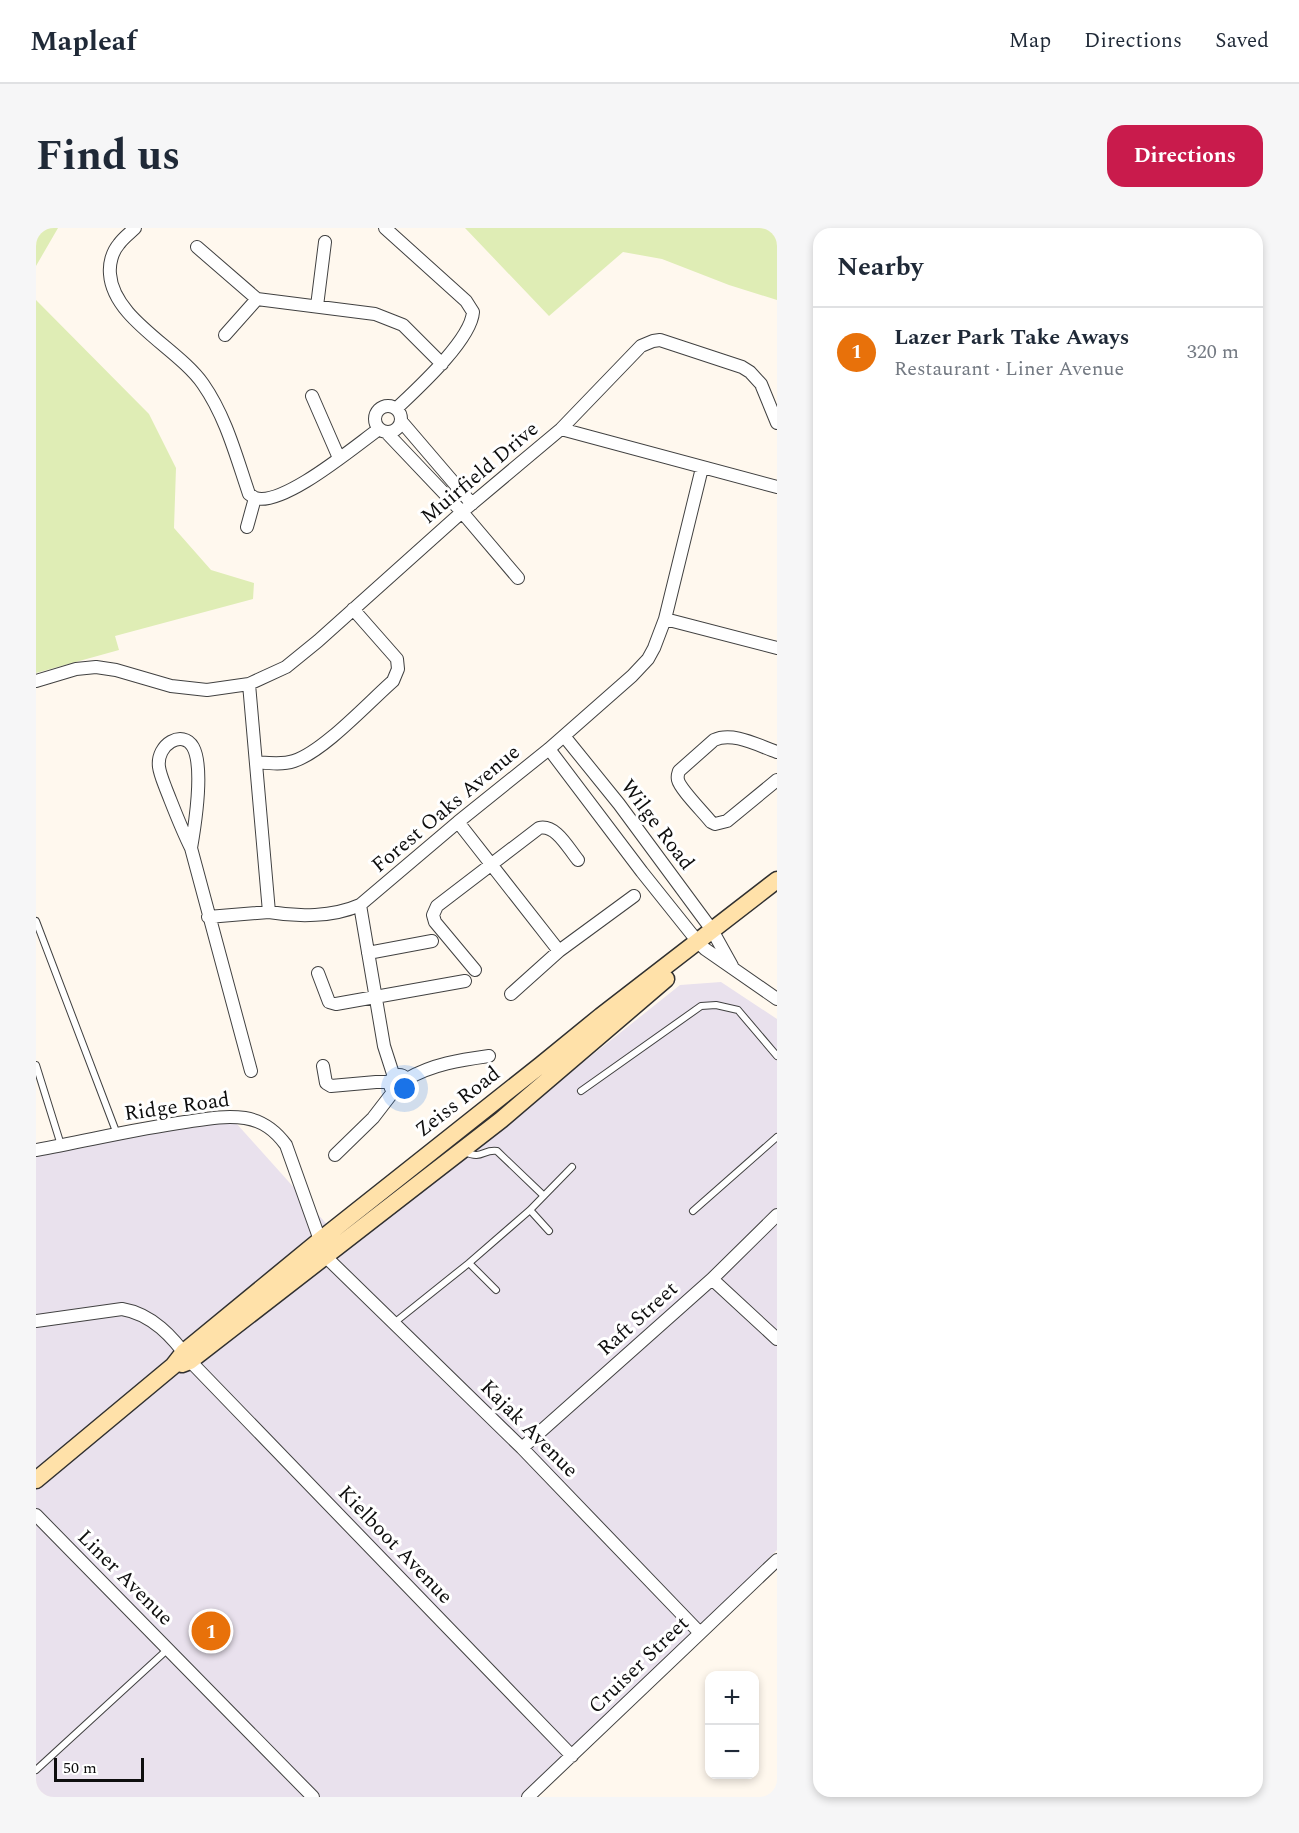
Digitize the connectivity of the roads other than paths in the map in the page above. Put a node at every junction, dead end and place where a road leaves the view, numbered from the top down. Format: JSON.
{"nodes":[{"id":1,"x":135,"y":228,"type":"edge"},
{"id":2,"x":385,"y":228,"type":"edge"},
{"id":3,"x":325,"y":242,"type":"dead end"},
{"id":4,"x":197,"y":247,"type":"dead end"},
{"id":5,"x":257,"y":299,"type":"junction"},
{"id":6,"x":317,"y":306,"type":"junction"},
{"id":7,"x":225,"y":335,"type":"dead end"},
{"id":8,"x":442,"y":364,"type":"junction"},
{"id":9,"x":312,"y":396,"type":"dead end"},
{"id":10,"x":396,"y":408,"type":"junction"},
{"id":11,"x":401,"y":421,"type":"junction"},
{"id":12,"x":777,"y":423,"type":"edge"},
{"id":13,"x":561,"y":429,"type":"junction"},
{"id":14,"x":383,"y":430,"type":"junction"},
{"id":15,"x":339,"y":458,"type":"junction"},
{"id":16,"x":702,"y":468,"type":"junction"},
{"id":17,"x":777,"y":487,"type":"edge"},
{"id":18,"x":255,"y":498,"type":"junction"},
{"id":19,"x":467,"y":508,"type":"junction"},
{"id":20,"x":247,"y":527,"type":"dead end"},
{"id":21,"x":518,"y":578,"type":"dead end"},
{"id":22,"x":353,"y":609,"type":"junction"},
{"id":23,"x":665,"y":619,"type":"junction"},
{"id":24,"x":777,"y":648,"type":"edge"},
{"id":25,"x":36,"y":681,"type":"edge"},
{"id":26,"x":249,"y":684,"type":"junction"},
{"id":27,"x":564,"y":736,"type":"junction"},
{"id":28,"x":549,"y":749,"type":"junction"},
{"id":29,"x":777,"y":752,"type":"edge"},
{"id":30,"x":256,"y":762,"type":"junction"},
{"id":31,"x":777,"y":780,"type":"edge"},
{"id":32,"x":619,"y":804,"type":"junction"},
{"id":33,"x":602,"y":819,"type":"junction"},
{"id":34,"x":458,"y":822,"type":"junction"},
{"id":35,"x":191,"y":848,"type":"junction"},
{"id":36,"x":578,"y":860,"type":"dead end"},
{"id":37,"x":491,"y":865,"type":"junction"},
{"id":38,"x":777,"y":879,"type":"edge"},
{"id":39,"x":777,"y":889,"type":"edge"},
{"id":40,"x":634,"y":896,"type":"dead end"},
{"id":41,"x":360,"y":905,"type":"junction"},
{"id":42,"x":269,"y":912,"type":"junction"},
{"id":43,"x":208,"y":917,"type":"junction"},
{"id":44,"x":36,"y":921,"type":"edge"},
{"id":45,"x":708,"y":940,"type":"junction"},
{"id":46,"x":432,"y":941,"type":"dead end"},
{"id":47,"x":559,"y":951,"type":"junction"},
{"id":48,"x":368,"y":953,"type":"junction"},
{"id":49,"x":475,"y":970,"type":"dead end"},
{"id":50,"x":318,"y":973,"type":"dead end"},
{"id":51,"x":465,"y":981,"type":"dead end"},
{"id":52,"x":511,"y":994,"type":"dead end"},
{"id":53,"x":376,"y":996,"type":"junction"},
{"id":54,"x":777,"y":999,"type":"edge"},
{"id":55,"x":489,"y":1056,"type":"dead end"},
{"id":56,"x":777,"y":1056,"type":"edge"},
{"id":57,"x":36,"y":1065,"type":"edge"},
{"id":58,"x":322,"y":1066,"type":"dead end"},
{"id":59,"x":251,"y":1071,"type":"dead end"},
{"id":60,"x":392,"y":1084,"type":"junction"},
{"id":61,"x":581,"y":1091,"type":"dead end"},
{"id":62,"x":117,"y":1135,"type":"junction"},
{"id":63,"x":777,"y":1137,"type":"edge"},
{"id":64,"x":61,"y":1146,"type":"junction"},
{"id":65,"x":36,"y":1150,"type":"edge"},
{"id":66,"x":461,"y":1150,"type":"junction"},
{"id":67,"x":335,"y":1155,"type":"dead end"},
{"id":68,"x":572,"y":1167,"type":"dead end"},
{"id":69,"x":543,"y":1195,"type":"junction"},
{"id":70,"x":530,"y":1210,"type":"junction"},
{"id":71,"x":693,"y":1211,"type":"dead end"},
{"id":72,"x":777,"y":1215,"type":"edge"},
{"id":73,"x":549,"y":1231,"type":"dead end"},
{"id":74,"x":323,"y":1249,"type":"junction"},
{"id":75,"x":469,"y":1263,"type":"junction"},
{"id":76,"x":712,"y":1279,"type":"junction"},
{"id":77,"x":496,"y":1290,"type":"dead end"},
{"id":78,"x":36,"y":1321,"type":"edge"},
{"id":79,"x":394,"y":1324,"type":"junction"},
{"id":80,"x":777,"y":1339,"type":"edge"},
{"id":81,"x":187,"y":1357,"type":"junction"},
{"id":82,"x":522,"y":1448,"type":"junction"},
{"id":83,"x":36,"y":1480,"type":"edge"},
{"id":84,"x":36,"y":1515,"type":"edge"},
{"id":85,"x":777,"y":1560,"type":"edge"},
{"id":86,"x":700,"y":1633,"type":"junction"},
{"id":87,"x":168,"y":1649,"type":"junction"},
{"id":88,"x":572,"y":1756,"type":"junction"},
{"id":89,"x":36,"y":1770,"type":"edge"},
{"id":90,"x":313,"y":1797,"type":"edge"},
{"id":91,"x":528,"y":1797,"type":"edge"}],
"edges":[{"from":1,"to":18,"type":"street"},
{"from":2,"to":8,"type":"street"},
{"from":3,"to":6,"type":"street"},
{"from":4,"to":5,"type":"street"},
{"from":5,"to":6,"type":"street"},
{"from":5,"to":7,"type":"street"},
{"from":6,"to":8,"type":"street"},
{"from":8,"to":10,"type":"street"},
{"from":9,"to":15,"type":"street"},
{"from":10,"to":11,"type":"street"},
{"from":10,"to":14,"type":"street"},
{"from":11,"to":14,"type":"street"},
{"from":11,"to":19,"type":"street"},
{"from":12,"to":13,"type":"street"},
{"from":13,"to":16,"type":"street","name":"Muirfield Drive"},
{"from":13,"to":19,"type":"street","name":"Muirfield Drive"},
{"from":14,"to":15,"type":"street"},
{"from":14,"to":19,"type":"street"},
{"from":15,"to":18,"type":"street"},
{"from":16,"to":17,"type":"street","name":"Muirfield Drive"},
{"from":16,"to":23,"type":"street","name":"Forest Oaks Avenue"},
{"from":18,"to":20,"type":"street"},
{"from":19,"to":21,"type":"street"},
{"from":19,"to":22,"type":"street","name":"Muirfield Drive"},
{"from":22,"to":26,"type":"street","name":"Muirfield Drive"},
{"from":22,"to":30,"type":"street"},
{"from":23,"to":24,"type":"street"},
{"from":23,"to":27,"type":"street","name":"Forest Oaks Avenue"},
{"from":25,"to":26,"type":"street","name":"Muirfield Drive"},
{"from":26,"to":30,"type":"street"},
{"from":27,"to":28,"type":"street","name":"Forest Oaks Avenue"},
{"from":27,"to":32,"type":"street","name":"Wilge Road"},
{"from":28,"to":33,"type":"street","name":"Wilge Road"},
{"from":28,"to":34,"type":"street","name":"Forest Oaks Avenue"},
{"from":29,"to":31,"type":"street"},
{"from":30,"to":42,"type":"street"},
{"from":32,"to":33,"type":"street"},
{"from":32,"to":45,"type":"street","name":"Wilge Road"},
{"from":33,"to":45,"type":"street","name":"Wilge Road"},
{"from":34,"to":37,"type":"street"},
{"from":34,"to":41,"type":"street","name":"Forest Oaks Avenue"},
{"from":35,"to":35,"type":"street"},
{"from":35,"to":43,"type":"street"},
{"from":36,"to":37,"type":"street"},
{"from":37,"to":47,"type":"street"},
{"from":37,"to":49,"type":"street"},
{"from":38,"to":45,"type":"street","name":"Zeiss Road"},
{"from":39,"to":45,"type":"street","name":"Zeiss Road"},
{"from":40,"to":47,"type":"street"},
{"from":41,"to":42,"type":"street","name":"Forest Oaks Avenue"},
{"from":41,"to":48,"type":"street"},
{"from":42,"to":43,"type":"street","name":"Forest Oaks Avenue"},
{"from":43,"to":59,"type":"street"},
{"from":44,"to":62,"type":"lane"},
{"from":45,"to":54,"type":"street"},
{"from":45,"to":66,"type":"street","name":"Zeiss Road"},
{"from":45,"to":74,"type":"street","name":"Zeiss Road"},
{"from":46,"to":48,"type":"street"},
{"from":47,"to":52,"type":"street"},
{"from":48,"to":53,"type":"street"},
{"from":50,"to":53,"type":"street"},
{"from":51,"to":53,"type":"street"},
{"from":53,"to":60,"type":"street"},
{"from":55,"to":60,"type":"street"},
{"from":56,"to":61,"type":"lane"},
{"from":57,"to":64,"type":"lane"},
{"from":58,"to":60,"type":"street"},
{"from":60,"to":67,"type":"street"},
{"from":62,"to":64,"type":"street","name":"Ridge Road"},
{"from":62,"to":74,"type":"street","name":"Ridge Road"},
{"from":63,"to":71,"type":"lane"},
{"from":64,"to":65,"type":"street","name":"Ridge Road"},
{"from":66,"to":69,"type":"lane"},
{"from":66,"to":74,"type":"street","name":"Zeiss Road"},
{"from":68,"to":69,"type":"lane"},
{"from":69,"to":70,"type":"lane"},
{"from":70,"to":73,"type":"lane"},
{"from":70,"to":75,"type":"lane"},
{"from":72,"to":76,"type":"street","name":"Raft Street"},
{"from":74,"to":79,"type":"street","name":"Kajak Avenue"},
{"from":74,"to":81,"type":"street","name":"Zeiss Road"},
{"from":75,"to":77,"type":"lane"},
{"from":75,"to":79,"type":"lane"},
{"from":76,"to":80,"type":"street"},
{"from":76,"to":82,"type":"street","name":"Raft Street"},
{"from":78,"to":81,"type":"street","name":"Kielboot Avenue"},
{"from":79,"to":82,"type":"street","name":"Kajak Avenue"},
{"from":81,"to":83,"type":"street","name":"Zeiss Road"},
{"from":81,"to":88,"type":"street","name":"Kielboot Avenue"},
{"from":82,"to":86,"type":"street","name":"Kajak Avenue"},
{"from":84,"to":87,"type":"street","name":"Liner Avenue"},
{"from":85,"to":86,"type":"street","name":"Cruiser Street"},
{"from":86,"to":88,"type":"street","name":"Cruiser Street"},
{"from":87,"to":89,"type":"lane"},
{"from":87,"to":90,"type":"street","name":"Liner Avenue"},
{"from":88,"to":91,"type":"street","name":"Cruiser Street"}]}
